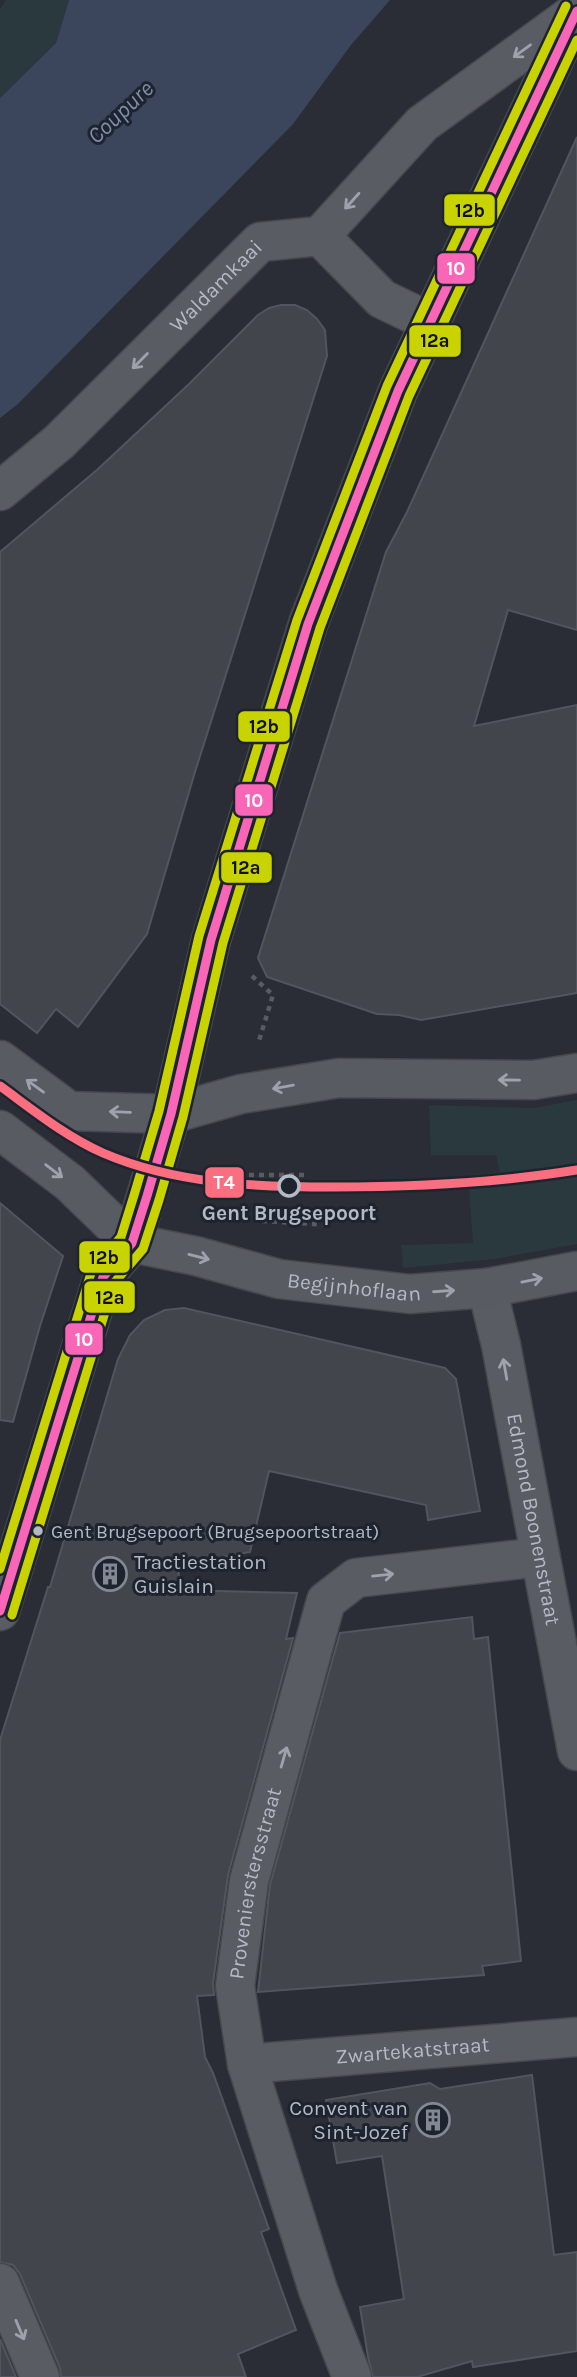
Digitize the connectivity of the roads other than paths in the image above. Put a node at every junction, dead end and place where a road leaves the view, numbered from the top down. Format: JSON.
{"nodes":[{"id":1,"x":577,"y":11,"type":"edge"},
{"id":2,"x":320,"y":236,"type":"junction"},
{"id":3,"x":430,"y":321,"type":"junction"},
{"id":4,"x":0,"y":491,"type":"edge"},
{"id":5,"x":0,"y":1060,"type":"edge"},
{"id":6,"x":577,"y":1073,"type":"edge"},
{"id":7,"x":171,"y":1114,"type":"junction"},
{"id":8,"x":0,"y":1130,"type":"edge"},
{"id":9,"x":132,"y":1243,"type":"junction"},
{"id":10,"x":577,"y":1271,"type":"edge"},
{"id":11,"x":487,"y":1289,"type":"junction"},
{"id":12,"x":540,"y":1557,"type":"junction"},
{"id":13,"x":0,"y":1611,"type":"edge"},
{"id":14,"x":569,"y":1663,"type":"edge"},
{"id":15,"x":577,"y":1751,"type":"edge"},
{"id":16,"x":577,"y":2037,"type":"edge"},
{"id":17,"x":247,"y":2064,"type":"junction"},
{"id":18,"x":0,"y":2283,"type":"edge"},
{"id":19,"x":40,"y":2377,"type":"edge"},
{"id":20,"x":352,"y":2377,"type":"edge"}],
"edges":[{"from":1,"to":2,"type":"street","one_way":true},
{"from":1,"to":3,"type":"street"},
{"from":2,"to":3,"type":"street"},
{"from":2,"to":4,"type":"street","name":"Waldamkaai","one_way":true},
{"from":3,"to":7,"type":"street"},
{"from":7,"to":5,"type":"main road","one_way":true},
{"from":6,"to":7,"type":"main road","one_way":true},
{"from":7,"to":9,"type":"street"},
{"from":8,"to":9,"type":"main road","one_way":true},
{"from":9,"to":11,"type":"main road","name":"Begijnhoflaan","one_way":true},
{"from":9,"to":13,"type":"street"},
{"from":11,"to":10,"type":"main road","name":"Begijnhoflaan","one_way":true},
{"from":12,"to":11,"type":"street","name":"Edmond Boonenstraat","one_way":true},
{"from":12,"to":14,"type":"street","name":"Edmond Boonenstraat"},
{"from":17,"to":12,"type":"street","name":"Provenierstersstraat","one_way":true},
{"from":14,"to":15,"type":"street","name":"Edmond Boonenstraat"},
{"from":16,"to":17,"type":"street","name":"Zwartekatstraat"},
{"from":17,"to":20,"type":"street","name":"Provenierstersstraat"},
{"from":18,"to":19,"type":"street","one_way":true}]}
